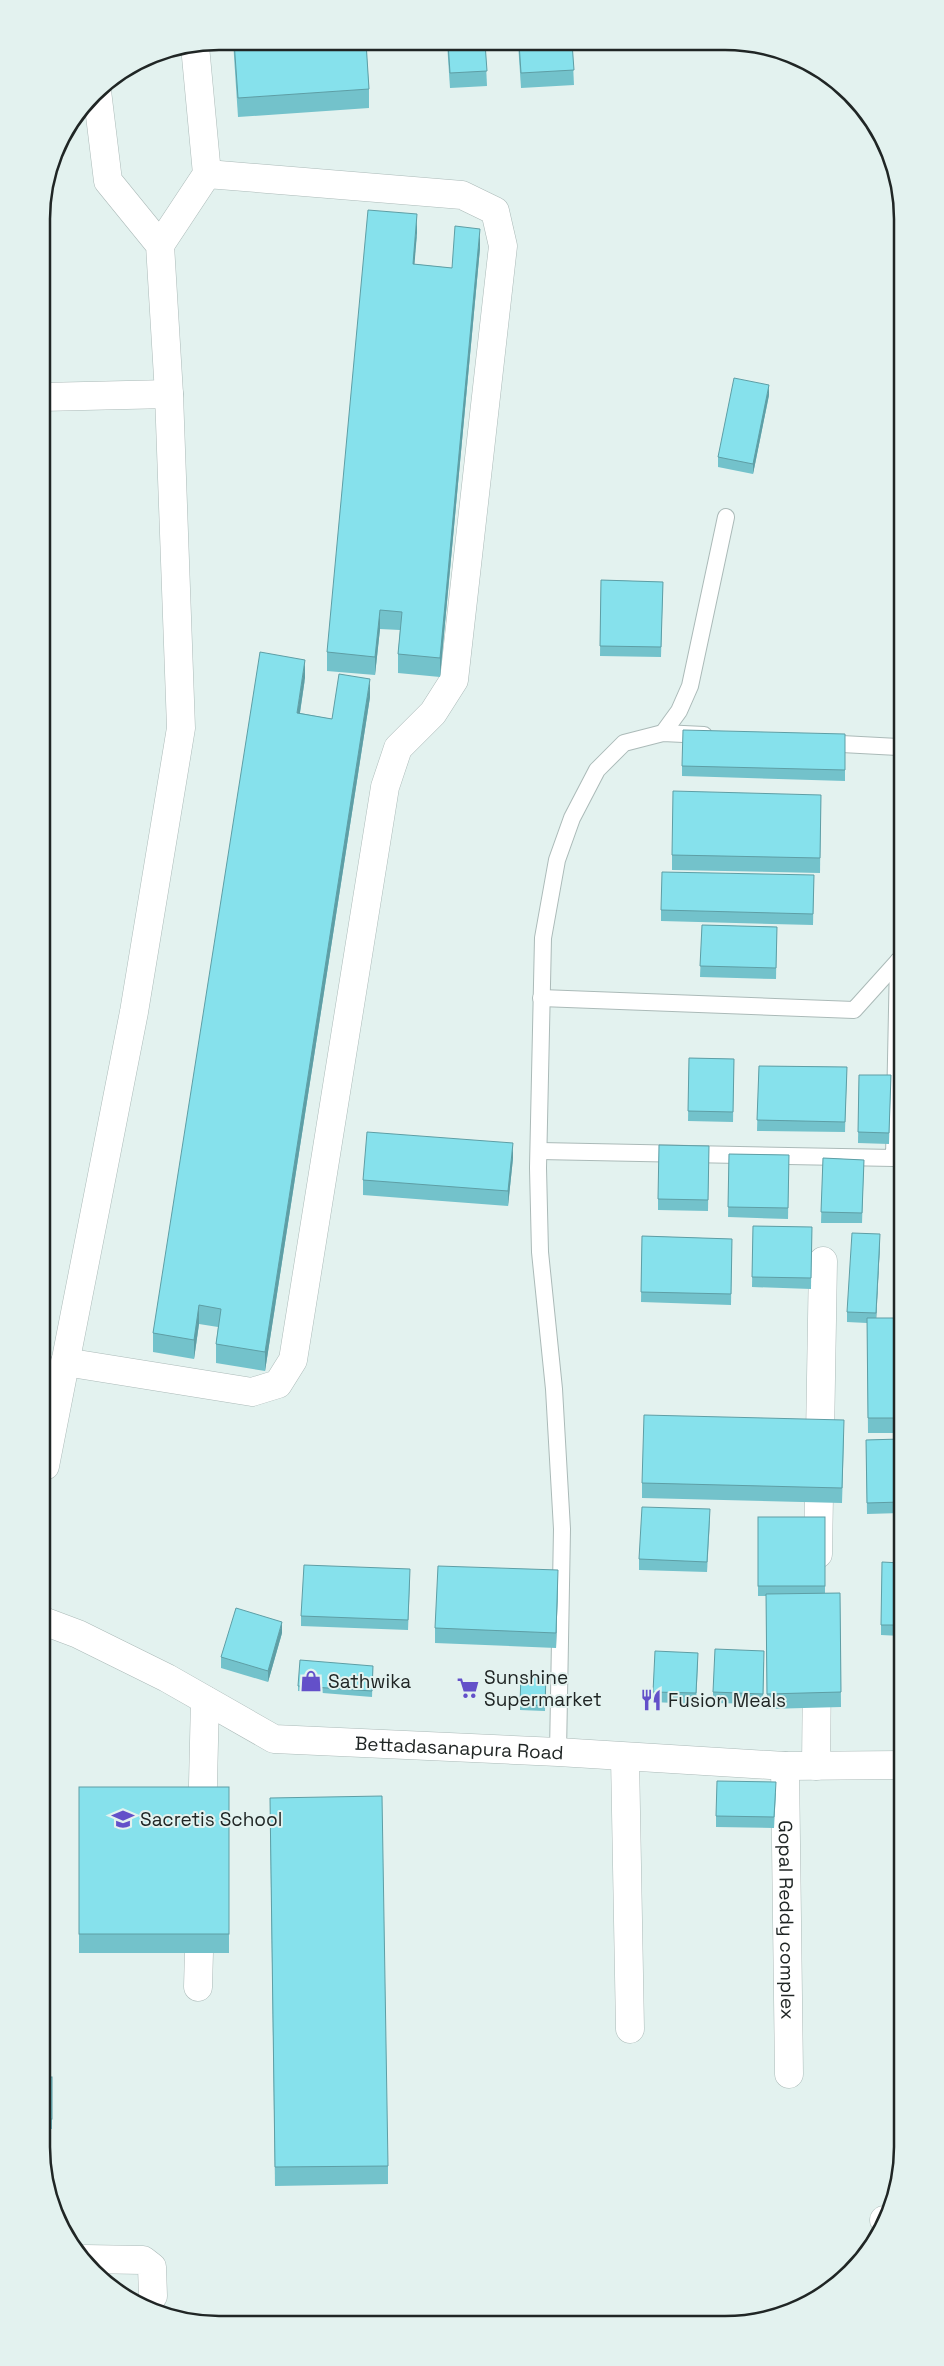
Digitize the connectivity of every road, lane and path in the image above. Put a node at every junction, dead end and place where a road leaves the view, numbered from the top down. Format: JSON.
{"nodes":[{"id":1,"x":195,"y":51,"type":"edge"},
{"id":2,"x":98,"y":100,"type":"edge"},
{"id":3,"x":207,"y":174,"type":"junction"},
{"id":4,"x":160,"y":245,"type":"junction"},
{"id":5,"x":169,"y":394,"type":"junction"},
{"id":6,"x":50,"y":397,"type":"edge"},
{"id":7,"x":726,"y":517,"type":"dead end"},
{"id":8,"x":663,"y":733,"type":"junction"},
{"id":9,"x":722,"y":736,"type":"edge"},
{"id":10,"x":810,"y":742,"type":"edge"},
{"id":11,"x":894,"y":747,"type":"edge"},
{"id":12,"x":894,"y":965,"type":"edge"},
{"id":13,"x":541,"y":998,"type":"junction"},
{"id":14,"x":540,"y":1151,"type":"junction"},
{"id":15,"x":894,"y":1158,"type":"edge"},
{"id":16,"x":822,"y":1261,"type":"dead end"},
{"id":17,"x":65,"y":1362,"type":"junction"},
{"id":18,"x":50,"y":1440,"type":"edge"},
{"id":19,"x":818,"y":1578,"type":"edge"},
{"id":20,"x":50,"y":1624,"type":"edge"},
{"id":21,"x":817,"y":1647,"type":"edge"},
{"id":22,"x":205,"y":1700,"type":"junction"},
{"id":23,"x":558,"y":1752,"type":"junction"},
{"id":24,"x":625,"y":1756,"type":"junction"},
{"id":25,"x":894,"y":1765,"type":"edge"},
{"id":26,"x":785,"y":1766,"type":"junction"},
{"id":27,"x":816,"y":1766,"type":"junction"},
{"id":28,"x":202,"y":1848,"type":"edge"},
{"id":29,"x":201,"y":1888,"type":"edge"},
{"id":30,"x":198,"y":1987,"type":"dead end"},
{"id":31,"x":630,"y":2029,"type":"dead end"},
{"id":32,"x":789,"y":2074,"type":"dead end"},
{"id":33,"x":93,"y":2259,"type":"edge"},
{"id":34,"x":153,"y":2296,"type":"dead end"}],
"edges":[{"from":1,"to":3,"type":"street"},
{"from":2,"to":4,"type":"street"},
{"from":3,"to":4,"type":"street"},
{"from":3,"to":17,"type":"street"},
{"from":4,"to":5,"type":"street"},
{"from":5,"to":6,"type":"street"},
{"from":5,"to":17,"type":"street"},
{"from":7,"to":8,"type":"lane"},
{"from":8,"to":9,"type":"lane"},
{"from":8,"to":13,"type":"lane"},
{"from":10,"to":11,"type":"lane"},
{"from":12,"to":13,"type":"lane"},
{"from":13,"to":14,"type":"lane"},
{"from":14,"to":15,"type":"lane"},
{"from":14,"to":23,"type":"lane"},
{"from":16,"to":19,"type":"street"},
{"from":17,"to":18,"type":"street"},
{"from":20,"to":22,"type":"street","name":"Bettadasanapura Road"},
{"from":21,"to":27,"type":"street"},
{"from":22,"to":23,"type":"street","name":"Bettadasanapura Road"},
{"from":22,"to":28,"type":"street"},
{"from":23,"to":24,"type":"street","name":"Bettadasanapura Road"},
{"from":24,"to":26,"type":"street","name":"Bettadasanapura Road"},
{"from":24,"to":31,"type":"street"},
{"from":25,"to":27,"type":"street","name":"Bettadasanapura Road"},
{"from":26,"to":27,"type":"street","name":"Bettadasanapura Road"},
{"from":26,"to":32,"type":"street","name":"Gopal Reddy complex"},
{"from":29,"to":30,"type":"street"},
{"from":33,"to":34,"type":"street"}]}
